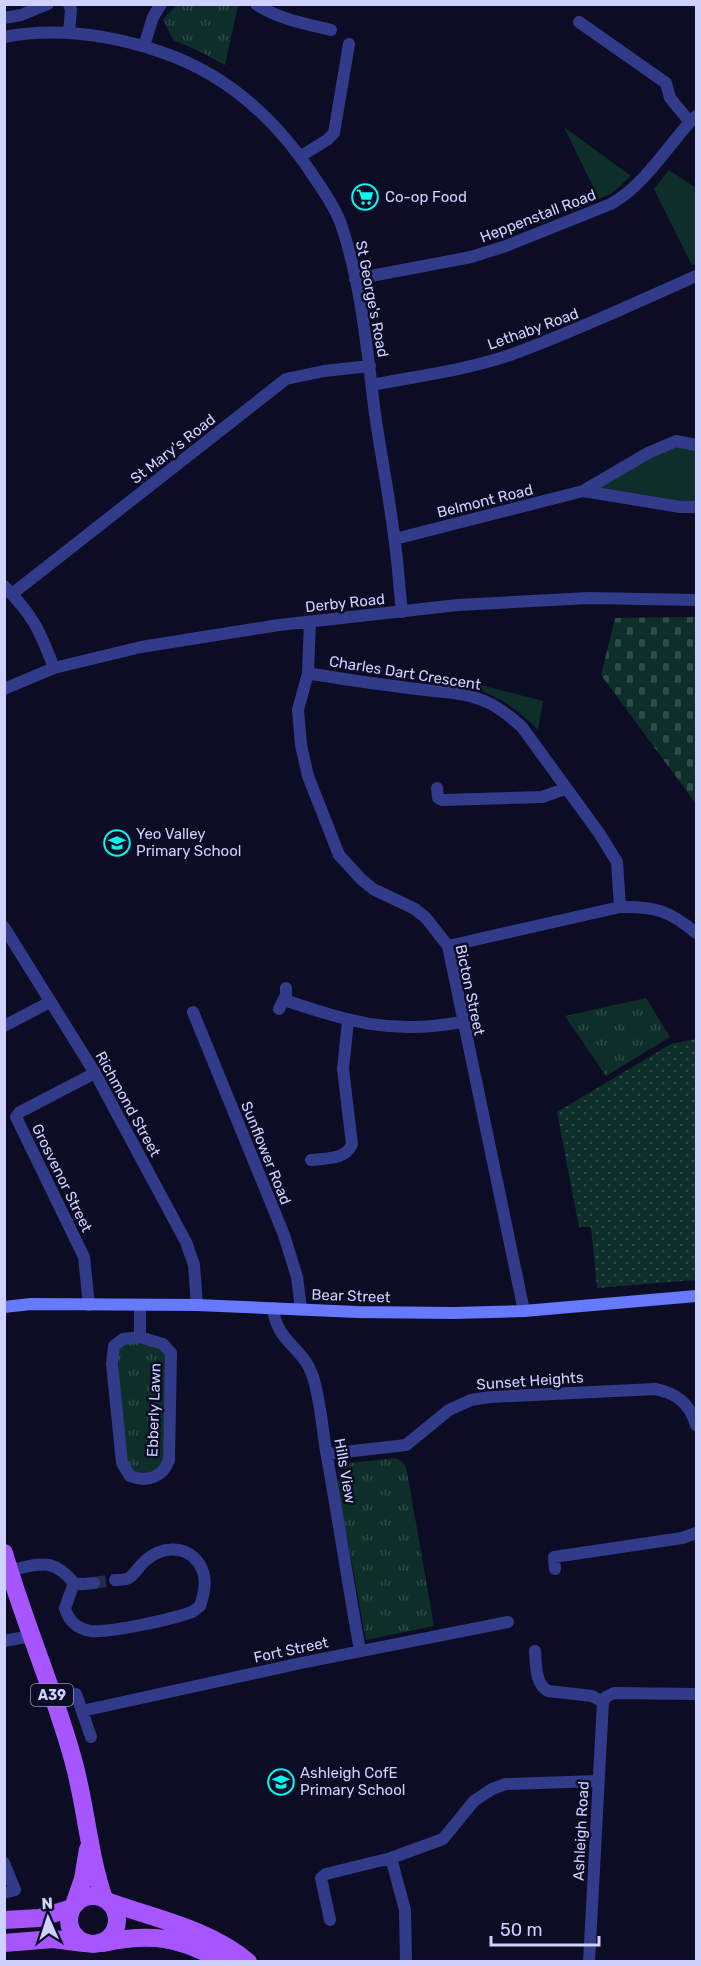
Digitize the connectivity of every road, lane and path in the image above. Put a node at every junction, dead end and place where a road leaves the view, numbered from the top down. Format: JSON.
{"nodes":[{"id":1,"x":48,"y":4,"type":"edge"},
{"id":2,"x":69,"y":4,"type":"edge"},
{"id":3,"x":160,"y":4,"type":"edge"},
{"id":4,"x":256,"y":4,"type":"edge"},
{"id":5,"x":4,"y":18,"type":"edge"},
{"id":6,"x":579,"y":22,"type":"dead end"},
{"id":7,"x":331,"y":30,"type":"dead end"},
{"id":8,"x":69,"y":33,"type":"junction"},
{"id":9,"x":4,"y":37,"type":"edge"},
{"id":10,"x":349,"y":44,"type":"dead end"},
{"id":11,"x":144,"y":46,"type":"junction"},
{"id":12,"x":693,"y":119,"type":"edge"},
{"id":13,"x":302,"y":156,"type":"junction"},
{"id":14,"x":696,"y":276,"type":"edge"},
{"id":15,"x":355,"y":279,"type":"junction"},
{"id":16,"x":370,"y":366,"type":"junction"},
{"id":17,"x":372,"y":385,"type":"junction"},
{"id":18,"x":696,"y":445,"type":"edge"},
{"id":19,"x":583,"y":491,"type":"junction"},
{"id":20,"x":696,"y":507,"type":"edge"},
{"id":21,"x":395,"y":539,"type":"junction"},
{"id":22,"x":8,"y":590,"type":"edge"},
{"id":23,"x":696,"y":600,"type":"edge"},
{"id":24,"x":402,"y":612,"type":"junction"},
{"id":25,"x":310,"y":622,"type":"junction"},
{"id":26,"x":54,"y":668,"type":"junction"},
{"id":27,"x":308,"y":673,"type":"junction"},
{"id":28,"x":4,"y":689,"type":"edge"},
{"id":29,"x":437,"y":788,"type":"dead end"},
{"id":30,"x":566,"y":789,"type":"junction"},
{"id":31,"x":620,"y":907,"type":"junction"},
{"id":32,"x":4,"y":927,"type":"edge"},
{"id":33,"x":696,"y":933,"type":"edge"},
{"id":34,"x":448,"y":946,"type":"junction"},
{"id":35,"x":283,"y":999,"type":"dead end"},
{"id":36,"x":50,"y":1002,"type":"junction"},
{"id":37,"x":193,"y":1012,"type":"dead end"},
{"id":38,"x":348,"y":1021,"type":"junction"},
{"id":39,"x":462,"y":1022,"type":"junction"},
{"id":40,"x":4,"y":1026,"type":"edge"},
{"id":41,"x":94,"y":1073,"type":"junction"},
{"id":42,"x":311,"y":1160,"type":"dead end"},
{"id":43,"x":696,"y":1296,"type":"edge"},
{"id":44,"x":89,"y":1305,"type":"junction"},
{"id":45,"x":140,"y":1305,"type":"junction"},
{"id":46,"x":197,"y":1305,"type":"junction"},
{"id":47,"x":4,"y":1307,"type":"edge"},
{"id":48,"x":273,"y":1308,"type":"junction"},
{"id":49,"x":301,"y":1309,"type":"junction"},
{"id":50,"x":524,"y":1311,"type":"junction"},
{"id":51,"x":140,"y":1337,"type":"junction"},
{"id":52,"x":696,"y":1425,"type":"edge"},
{"id":53,"x":327,"y":1454,"type":"junction"},
{"id":54,"x":696,"y":1533,"type":"edge"},
{"id":55,"x":554,"y":1557,"type":"dead end"},
{"id":56,"x":7,"y":1562,"type":"edge"},
{"id":57,"x":115,"y":1580,"type":"tunnel mouth"},
{"id":58,"x":74,"y":1583,"type":"junction"},
{"id":59,"x":94,"y":1583,"type":"tunnel mouth"},
{"id":60,"x":508,"y":1622,"type":"dead end"},
{"id":61,"x":31,"y":1636,"type":"junction"},
{"id":62,"x":4,"y":1641,"type":"edge"},
{"id":63,"x":360,"y":1651,"type":"junction"},
{"id":64,"x":535,"y":1651,"type":"dead end"},
{"id":65,"x":76,"y":1694,"type":"dead end"},
{"id":66,"x":696,"y":1694,"type":"edge"},
{"id":67,"x":603,"y":1702,"type":"junction"},
{"id":68,"x":82,"y":1711,"type":"junction"},
{"id":69,"x":91,"y":1737,"type":"dead end"},
{"id":70,"x":598,"y":1781,"type":"junction"},
{"id":71,"x":89,"y":1840,"type":"junction"},
{"id":72,"x":391,"y":1858,"type":"junction"},
{"id":73,"x":4,"y":1863,"type":"edge"},
{"id":74,"x":4,"y":1893,"type":"edge"},
{"id":75,"x":107,"y":1901,"type":"junction"},
{"id":76,"x":73,"y":1907,"type":"junction"},
{"id":77,"x":4,"y":1920,"type":"edge"},
{"id":78,"x":330,"y":1920,"type":"dead end"},
{"id":79,"x":5,"y":1943,"type":"edge"},
{"id":80,"x":93,"y":1943,"type":"junction"},
{"id":81,"x":222,"y":1962,"type":"edge"},
{"id":82,"x":248,"y":1962,"type":"edge"},
{"id":83,"x":406,"y":1962,"type":"edge"},
{"id":84,"x":589,"y":1962,"type":"edge"}],
"edges":[{"from":1,"to":5,"type":"street"},
{"from":2,"to":8,"type":"street"},
{"from":3,"to":11,"type":"street"},
{"from":4,"to":7,"type":"street"},
{"from":6,"to":12,"type":"street"},
{"from":8,"to":9,"type":"street","name":"St George's Road"},
{"from":8,"to":11,"type":"street","name":"St George's Road"},
{"from":10,"to":13,"type":"street"},
{"from":11,"to":13,"type":"street","name":"St George's Road"},
{"from":12,"to":15,"type":"street","name":"Heppenstall Road"},
{"from":13,"to":15,"type":"street","name":"St George's Road"},
{"from":14,"to":17,"type":"street","name":"Lethaby Road"},
{"from":15,"to":16,"type":"street","name":"St George's Road"},
{"from":16,"to":17,"type":"street","name":"St George's Road"},
{"from":16,"to":22,"type":"street","name":"St Mary's Road"},
{"from":17,"to":21,"type":"street","name":"St George's Road"},
{"from":18,"to":19,"type":"street","name":"Belmont Road"},
{"from":19,"to":20,"type":"street","name":"Belmont Road"},
{"from":19,"to":21,"type":"street","name":"Belmont Road"},
{"from":21,"to":24,"type":"street","name":"St George's Road"},
{"from":22,"to":26,"type":"street"},
{"from":23,"to":24,"type":"street","name":"Derby Road"},
{"from":24,"to":25,"type":"street","name":"Derby Road"},
{"from":25,"to":26,"type":"street","name":"Derby Road"},
{"from":25,"to":27,"type":"street","name":"Bicton Street"},
{"from":26,"to":28,"type":"street","name":"Derby Road"},
{"from":27,"to":30,"type":"street","name":"Charles Dart Crescent"},
{"from":27,"to":34,"type":"street","name":"Bicton Street"},
{"from":29,"to":30,"type":"street"},
{"from":30,"to":31,"type":"street","name":"Charles Dart Crescent"},
{"from":31,"to":33,"type":"street"},
{"from":31,"to":34,"type":"street"},
{"from":32,"to":36,"type":"street","name":"Richmond Street"},
{"from":34,"to":39,"type":"street","name":"Bicton Street"},
{"from":35,"to":38,"type":"street"},
{"from":36,"to":40,"type":"street"},
{"from":36,"to":41,"type":"street","name":"Richmond Street"},
{"from":37,"to":49,"type":"street","name":"Sunflower Road"},
{"from":38,"to":39,"type":"street"},
{"from":38,"to":42,"type":"street"},
{"from":39,"to":50,"type":"street","name":"Bicton Street"},
{"from":41,"to":44,"type":"street","name":"Grosvenor Street"},
{"from":41,"to":46,"type":"street","name":"Richmond Street"},
{"from":43,"to":50,"type":"street","name":"Bear Street"},
{"from":44,"to":45,"type":"street","name":"Bear Street"},
{"from":44,"to":47,"type":"street","name":"Bear Street"},
{"from":45,"to":46,"type":"street","name":"Bear Street"},
{"from":45,"to":51,"type":"street"},
{"from":46,"to":48,"type":"street","name":"Bear Street"},
{"from":48,"to":49,"type":"street","name":"Bear Street"},
{"from":48,"to":53,"type":"street","name":"Hills View"},
{"from":49,"to":50,"type":"street","name":"Bear Street"},
{"from":51,"to":51,"type":"street","name":"Ebberly Lawn"},
{"from":52,"to":53,"type":"street","name":"Sunset Heights"},
{"from":53,"to":63,"type":"street","name":"Hills View"},
{"from":54,"to":55,"type":"street"},
{"from":56,"to":58,"type":"street"},
{"from":56,"to":61,"type":"main road","number":"A39"},
{"from":57,"to":58,"type":"street"},
{"from":58,"to":59,"type":"street"},
{"from":60,"to":63,"type":"street","name":"Fort Street"},
{"from":61,"to":62,"type":"street"},
{"from":61,"to":71,"type":"main road","number":"A39"},
{"from":63,"to":68,"type":"street","name":"Fort Street"},
{"from":64,"to":67,"type":"street"},
{"from":65,"to":68,"type":"street"},
{"from":66,"to":67,"type":"street"},
{"from":67,"to":70,"type":"street","name":"Ashleigh Road"},
{"from":68,"to":69,"type":"street"},
{"from":70,"to":72,"type":"street"},
{"from":70,"to":84,"type":"street","name":"Ashleigh Road"},
{"from":71,"to":75,"type":"main road","number":"A39"},
{"from":71,"to":76,"type":"main road","number":"A39"},
{"from":72,"to":78,"type":"street"},
{"from":72,"to":83,"type":"street"},
{"from":73,"to":74,"type":"street"},
{"from":75,"to":76,"type":"main road"},
{"from":75,"to":80,"type":"main road","number":"A39"},
{"from":75,"to":82,"type":"main road"},
{"from":76,"to":77,"type":"main road"},
{"from":76,"to":80,"type":"main road","number":"A39"},
{"from":79,"to":80,"type":"main road"},
{"from":80,"to":81,"type":"main road"}]}
